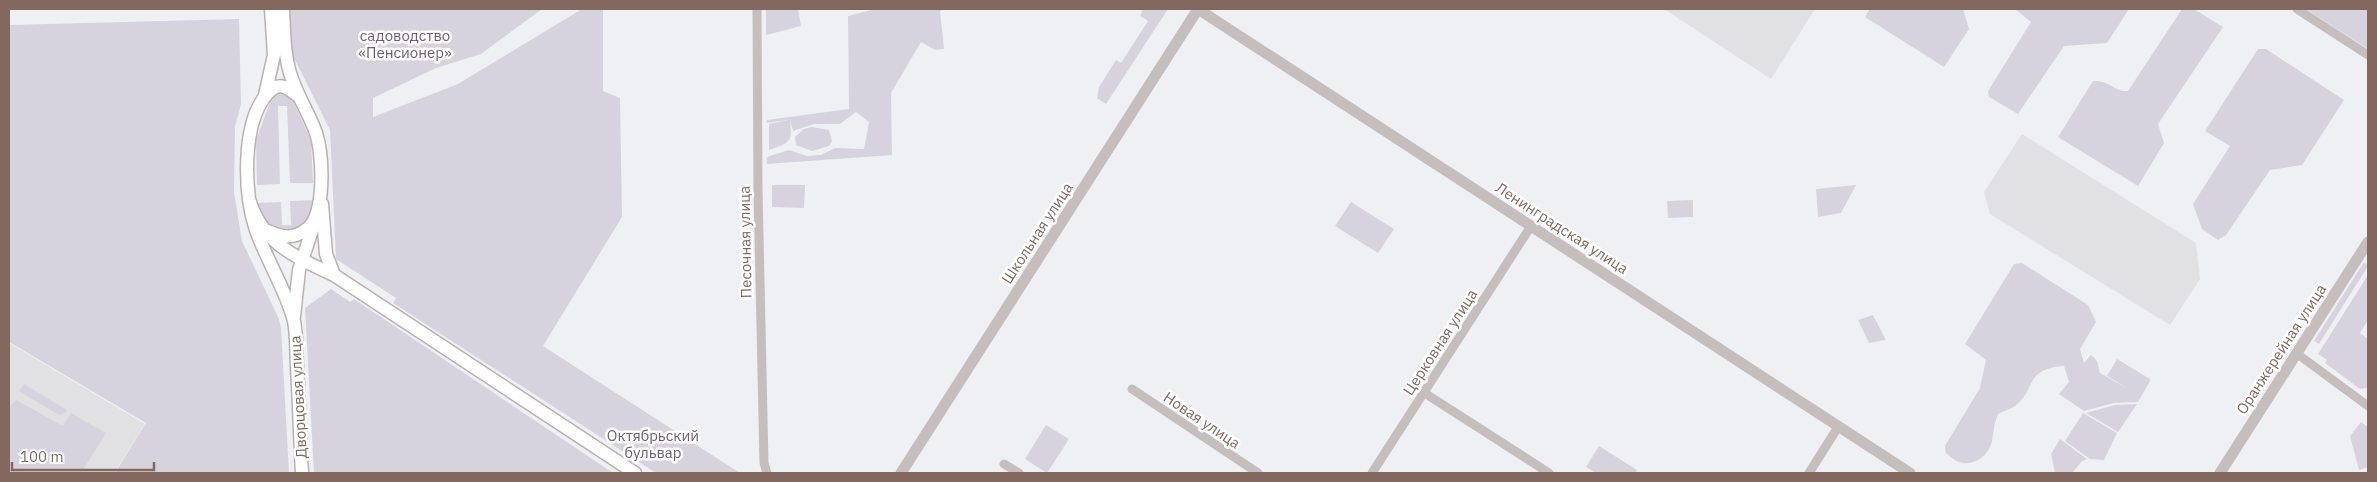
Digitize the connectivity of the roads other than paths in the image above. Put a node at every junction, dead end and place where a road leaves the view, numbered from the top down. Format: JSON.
{"nodes":[{"id":1,"x":271,"y":9,"type":"edge"},
{"id":2,"x":283,"y":9,"type":"edge"},
{"id":3,"x":757,"y":9,"type":"edge"},
{"id":4,"x":1198,"y":9,"type":"edge"},
{"id":5,"x":2297,"y":9,"type":"edge"},
{"id":6,"x":2368,"y":55,"type":"edge"},
{"id":7,"x":298,"y":96,"type":"junction"},
{"id":8,"x":265,"y":97,"type":"junction"},
{"id":9,"x":249,"y":199,"type":"junction"},
{"id":10,"x":321,"y":200,"type":"junction"},
{"id":11,"x":316,"y":217,"type":"junction"},
{"id":12,"x":257,"y":222,"type":"junction"},
{"id":13,"x":1530,"y":226,"type":"junction"},
{"id":14,"x":2368,"y":242,"type":"edge"},
{"id":15,"x":302,"y":260,"type":"junction"},
{"id":16,"x":334,"y":275,"type":"junction"},
{"id":17,"x":294,"y":321,"type":"junction"},
{"id":18,"x":2296,"y":353,"type":"junction"},
{"id":19,"x":1132,"y":388,"type":"dead end"},
{"id":20,"x":1423,"y":392,"type":"junction"},
{"id":21,"x":2368,"y":406,"type":"edge"},
{"id":22,"x":1838,"y":427,"type":"junction"},
{"id":23,"x":1004,"y":464,"type":"dead end"},
{"id":24,"x":302,"y":473,"type":"edge"},
{"id":25,"x":635,"y":473,"type":"edge"},
{"id":26,"x":767,"y":473,"type":"edge"},
{"id":27,"x":900,"y":473,"type":"edge"},
{"id":28,"x":1019,"y":473,"type":"edge"},
{"id":29,"x":1258,"y":473,"type":"edge"},
{"id":30,"x":1372,"y":473,"type":"edge"},
{"id":31,"x":1549,"y":473,"type":"edge"},
{"id":32,"x":1808,"y":473,"type":"edge"},
{"id":33,"x":1910,"y":473,"type":"edge"},
{"id":34,"x":2220,"y":473,"type":"edge"}],
"edges":[{"from":1,"to":8,"type":"main road"},
{"from":2,"to":7,"type":"main road"},
{"from":3,"to":26,"type":"street","name":"Песочная улица"},
{"from":4,"to":13,"type":"street","name":"Ленинградская улица"},
{"from":4,"to":27,"type":"street","name":"Школьная улица"},
{"from":5,"to":6,"type":"street"},
{"from":7,"to":8,"type":"main road"},
{"from":7,"to":10,"type":"main road"},
{"from":8,"to":9,"type":"main road"},
{"from":9,"to":12,"type":"main road"},
{"from":9,"to":17,"type":"main road"},
{"from":10,"to":11,"type":"main road"},
{"from":10,"to":16,"type":"main road"},
{"from":11,"to":12,"type":"main road"},
{"from":11,"to":15,"type":"main road"},
{"from":12,"to":15,"type":"main road"},
{"from":13,"to":20,"type":"street","name":"Церковная улица"},
{"from":13,"to":22,"type":"street","name":"Ленинградская улица"},
{"from":14,"to":18,"type":"street","name":"Оранжерейная улица"},
{"from":15,"to":16,"type":"main road"},
{"from":15,"to":17,"type":"main road"},
{"from":16,"to":25,"type":"main road"},
{"from":17,"to":24,"type":"main road","name":"Дворцовая улица"},
{"from":18,"to":21,"type":"street"},
{"from":18,"to":34,"type":"street","name":"Оранжерейная улица"},
{"from":19,"to":29,"type":"street","name":"Новая улица"},
{"from":20,"to":30,"type":"street","name":"Церковная улица"},
{"from":20,"to":31,"type":"street"},
{"from":22,"to":32,"type":"street"},
{"from":22,"to":33,"type":"street","name":"Ленинградская улица"},
{"from":23,"to":28,"type":"street"}]}
